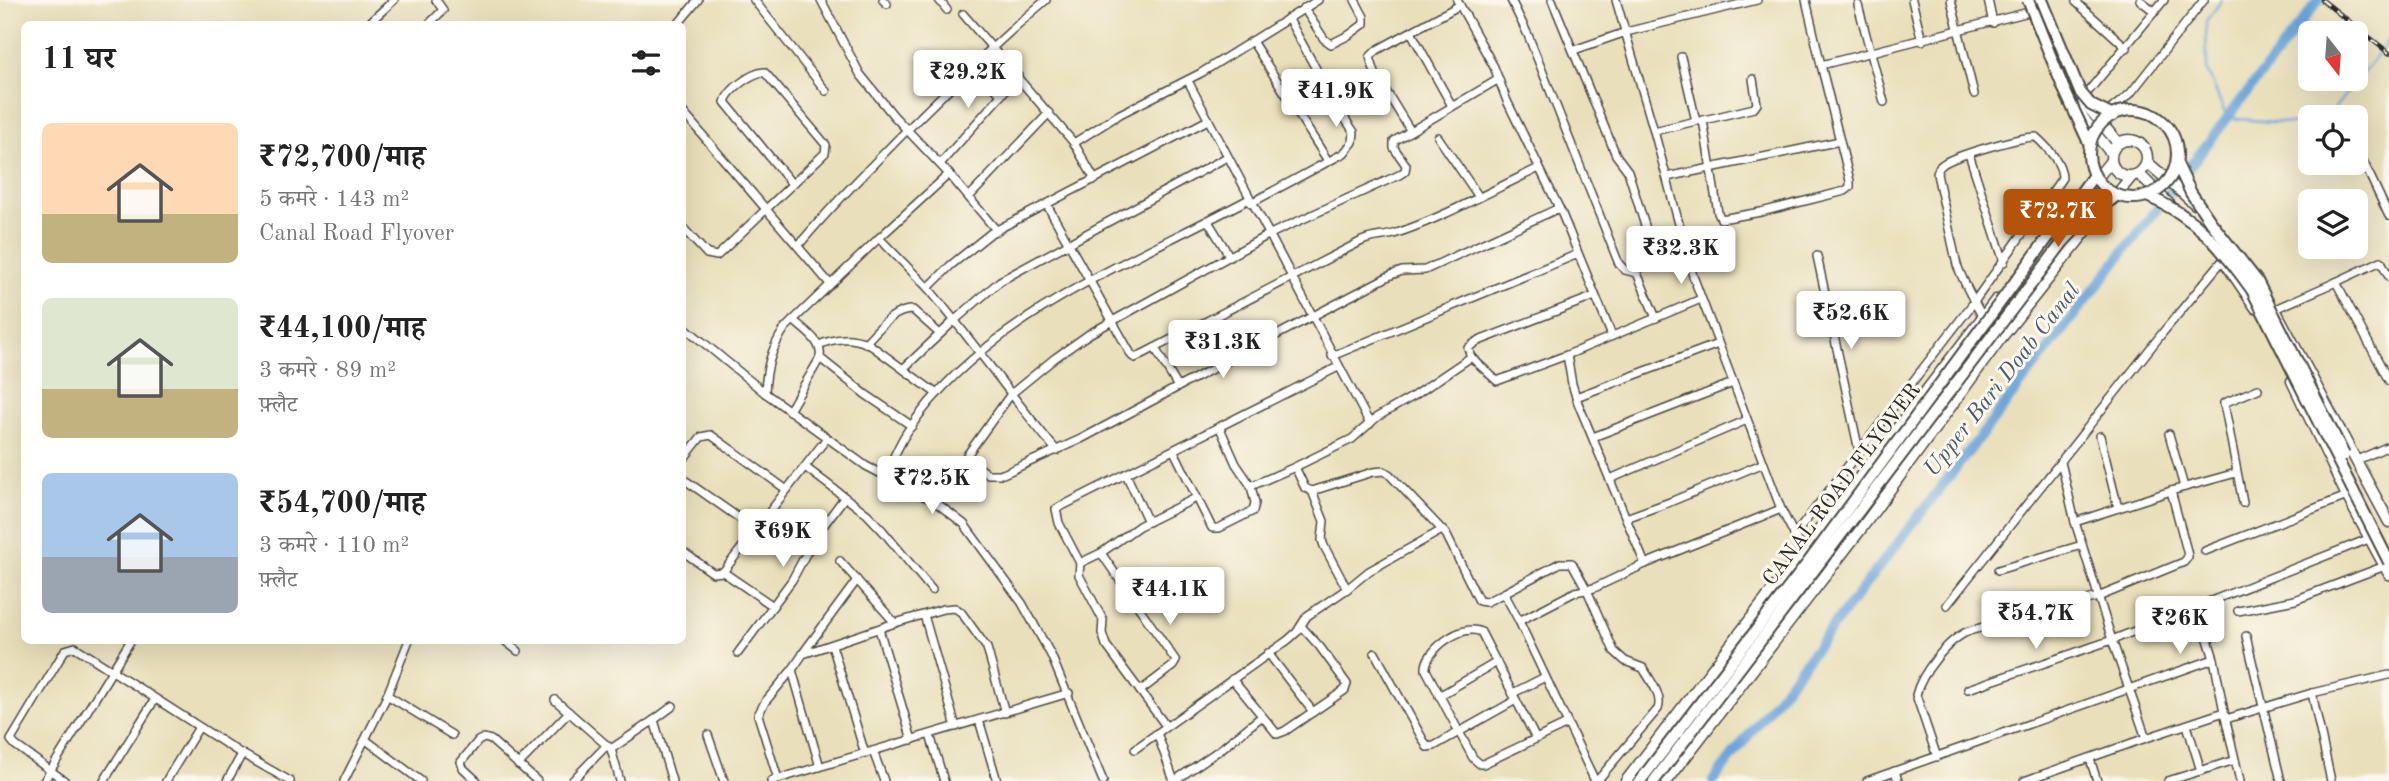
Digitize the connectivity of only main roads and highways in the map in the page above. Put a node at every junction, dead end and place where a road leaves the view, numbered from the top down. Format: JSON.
{"nodes":[{"id":1,"x":2026,"y":0,"type":"edge"},
{"id":2,"x":2044,"y":0,"type":"edge"},
{"id":3,"x":2113,"y":116,"type":"junction"},
{"id":4,"x":2090,"y":145,"type":"junction"},
{"id":5,"x":2177,"y":164,"type":"junction"},
{"id":6,"x":2094,"y":175,"type":"junction"},
{"id":7,"x":2117,"y":195,"type":"junction"},
{"id":8,"x":2147,"y":196,"type":"junction"},
{"id":9,"x":2389,"y":546,"type":"edge"},
{"id":10,"x":2388,"y":567,"type":"edge"},
{"id":11,"x":1640,"y":781,"type":"edge"},
{"id":12,"x":1654,"y":781,"type":"edge"}],
"edges":[{"from":1,"to":4,"type":"main road","bridge":true},
{"from":2,"to":3,"type":"main road","bridge":true},
{"from":3,"to":4,"type":"main road","bridge":true},
{"from":3,"to":5,"type":"main road","bridge":true},
{"from":4,"to":6,"type":"main road","bridge":true},
{"from":5,"to":8,"type":"main road","bridge":true},
{"from":5,"to":9,"type":"main road","bridge":true},
{"from":6,"to":7,"type":"main road","bridge":true},
{"from":6,"to":11,"type":"main road","name":"CANAL ROAD FLYOVER","bridge":true},
{"from":7,"to":8,"type":"main road","bridge":true},
{"from":7,"to":12,"type":"main road","name":"CANAL ROAD FLYOVER","bridge":true},
{"from":8,"to":10,"type":"main road","bridge":true}]}
